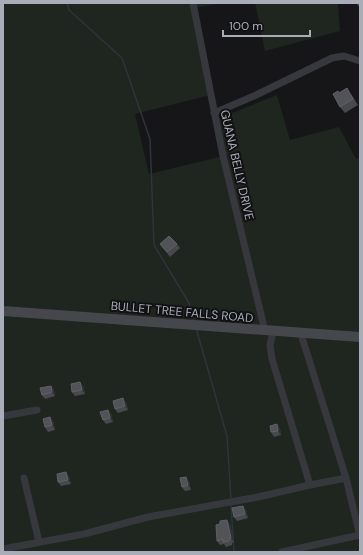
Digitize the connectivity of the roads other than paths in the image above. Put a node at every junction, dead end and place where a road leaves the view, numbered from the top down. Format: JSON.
{"nodes":[{"id":1,"x":193,"y":3,"type":"edge"},
{"id":2,"x":360,"y":60,"type":"edge"},
{"id":3,"x":214,"y":113,"type":"junction"},
{"id":4,"x":3,"y":311,"type":"edge"},
{"id":5,"x":269,"y":332,"type":"junction"},
{"id":6,"x":301,"y":334,"type":"junction"},
{"id":7,"x":360,"y":337,"type":"edge"},
{"id":8,"x":37,"y":410,"type":"dead end"},
{"id":9,"x":3,"y":416,"type":"edge"},
{"id":10,"x":24,"y":478,"type":"dead end"},
{"id":11,"x":346,"y":478,"type":"junction"},
{"id":12,"x":310,"y":484,"type":"junction"},
{"id":13,"x":360,"y":535,"type":"edge"},
{"id":14,"x":39,"y":542,"type":"junction"},
{"id":15,"x":3,"y":549,"type":"edge"},
{"id":16,"x":282,"y":552,"type":"edge"}],
"edges":[{"from":1,"to":3,"type":"street","name":"GUANA BELLY DRIVE"},
{"from":2,"to":3,"type":"street"},
{"from":3,"to":5,"type":"street","name":"GUANA BELLY DRIVE"},
{"from":4,"to":5,"type":"main road","name":"BULLET TREE FALLS ROAD"},
{"from":5,"to":6,"type":"main road","name":"BULLET TREE FALLS ROAD"},
{"from":5,"to":12,"type":"street","name":"GUANA BELLY DRIVE"},
{"from":6,"to":7,"type":"main road","name":"BULLET TREE FALLS ROAD"},
{"from":6,"to":11,"type":"street"},
{"from":8,"to":9,"type":"street"},
{"from":10,"to":14,"type":"street"},
{"from":11,"to":12,"type":"street"},
{"from":11,"to":13,"type":"street"},
{"from":12,"to":14,"type":"street"},
{"from":13,"to":16,"type":"street"},
{"from":14,"to":15,"type":"street"}]}
